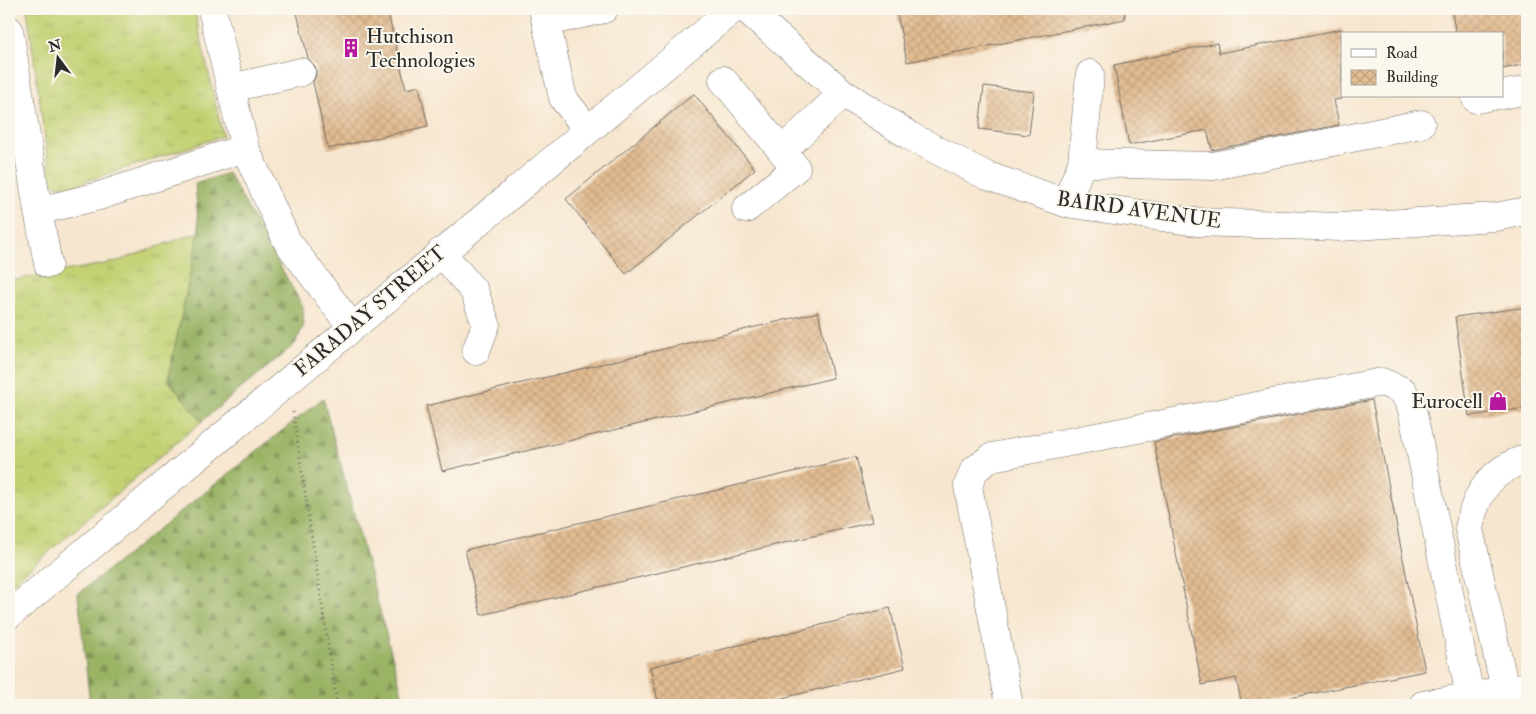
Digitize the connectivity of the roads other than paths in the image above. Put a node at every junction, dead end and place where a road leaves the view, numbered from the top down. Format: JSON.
{"nodes":[{"id":1,"x":212,"y":9,"type":"edge"},
{"id":2,"x":604,"y":9,"type":"edge"},
{"id":3,"x":746,"y":9,"type":"edge"},
{"id":4,"x":719,"y":13,"type":"edge"},
{"id":5,"x":545,"y":15,"type":"edge"},
{"id":6,"x":9,"y":30,"type":"edge"},
{"id":7,"x":301,"y":72,"type":"dead end"},
{"id":8,"x":1090,"y":74,"type":"dead end"},
{"id":9,"x":723,"y":80,"type":"dead end"},
{"id":10,"x":231,"y":88,"type":"junction"},
{"id":11,"x":1527,"y":90,"type":"edge"},
{"id":12,"x":843,"y":92,"type":"junction"},
{"id":13,"x":1504,"y":94,"type":"edge"},
{"id":14,"x":1421,"y":124,"type":"dead end"},
{"id":15,"x":586,"y":129,"type":"junction"},
{"id":16,"x":245,"y":148,"type":"junction"},
{"id":17,"x":782,"y":151,"type":"junction"},
{"id":18,"x":1082,"y":163,"type":"junction"},
{"id":19,"x":1066,"y":203,"type":"junction"},
{"id":20,"x":746,"y":209,"type":"dead end"},
{"id":21,"x":38,"y":210,"type":"junction"},
{"id":22,"x":1527,"y":211,"type":"edge"},
{"id":23,"x":441,"y":252,"type":"junction"},
{"id":24,"x":48,"y":264,"type":"dead end"},
{"id":25,"x":351,"y":326,"type":"junction"},
{"id":26,"x":476,"y":351,"type":"dead end"},
{"id":27,"x":1527,"y":458,"type":"edge"},
{"id":28,"x":9,"y":615,"type":"edge"},
{"id":29,"x":1516,"y":688,"type":"edge"},
{"id":30,"x":1470,"y":696,"type":"junction"},
{"id":31,"x":1009,"y":705,"type":"edge"},
{"id":32,"x":1423,"y":705,"type":"edge"}],
"edges":[{"from":1,"to":10,"type":"street"},
{"from":2,"to":5,"type":"street"},
{"from":3,"to":12,"type":"street","name":"BAIRD AVENUE"},
{"from":4,"to":15,"type":"street","name":"FARADAY STREET"},
{"from":5,"to":15,"type":"street"},
{"from":6,"to":21,"type":"street"},
{"from":7,"to":10,"type":"street"},
{"from":8,"to":18,"type":"street"},
{"from":9,"to":17,"type":"street"},
{"from":10,"to":16,"type":"street"},
{"from":11,"to":13,"type":"street"},
{"from":12,"to":17,"type":"street"},
{"from":12,"to":19,"type":"street","name":"BAIRD AVENUE"},
{"from":14,"to":18,"type":"street"},
{"from":15,"to":23,"type":"street","name":"FARADAY STREET"},
{"from":16,"to":21,"type":"street"},
{"from":16,"to":25,"type":"street"},
{"from":17,"to":20,"type":"street"},
{"from":18,"to":19,"type":"street"},
{"from":19,"to":22,"type":"street","name":"BAIRD AVENUE"},
{"from":21,"to":24,"type":"street"},
{"from":23,"to":25,"type":"street","name":"FARADAY STREET"},
{"from":23,"to":26,"type":"street"},
{"from":25,"to":28,"type":"street","name":"FARADAY STREET"},
{"from":27,"to":29,"type":"street"},
{"from":29,"to":30,"type":"street"},
{"from":30,"to":31,"type":"street"},
{"from":30,"to":32,"type":"street"}]}
